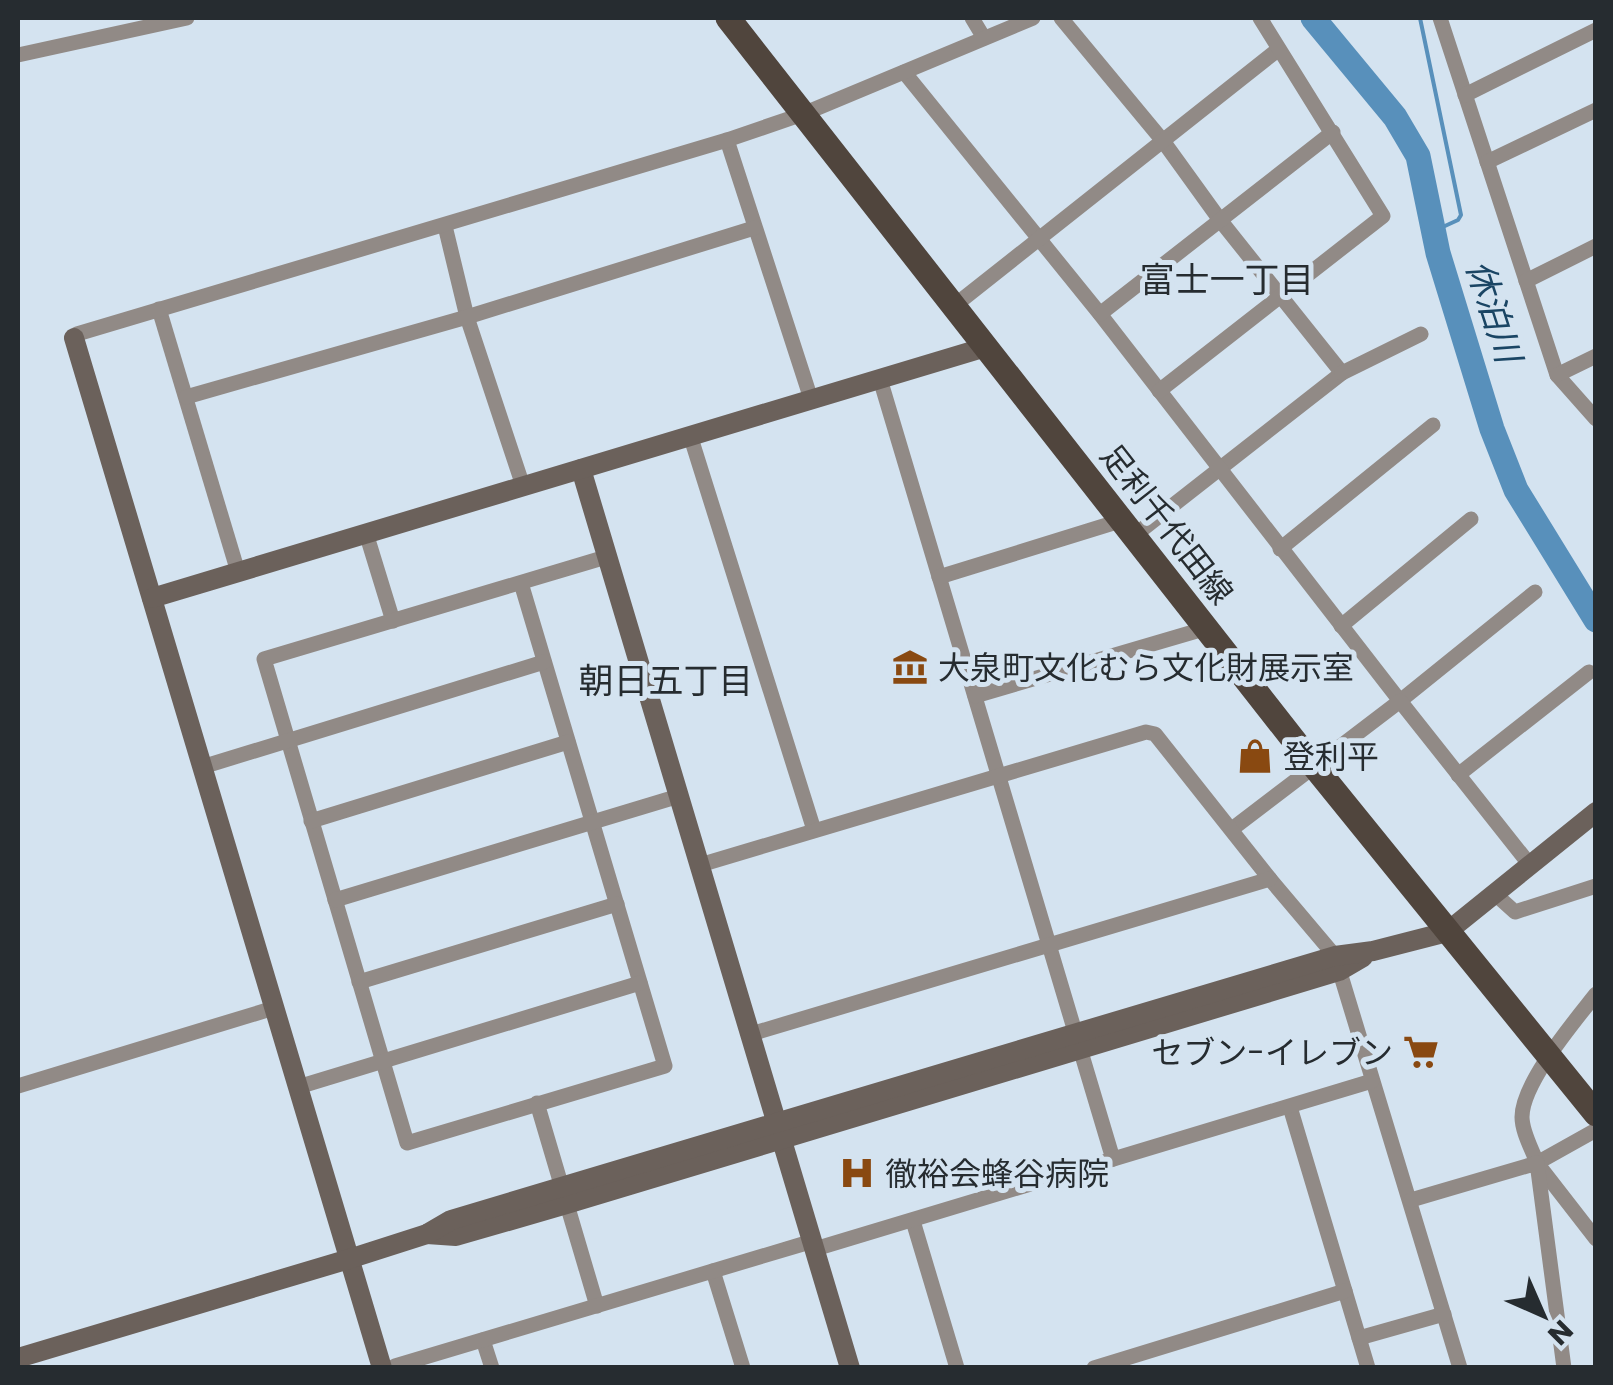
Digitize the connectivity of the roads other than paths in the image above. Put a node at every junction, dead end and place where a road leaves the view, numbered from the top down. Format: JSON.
{"nodes":[{"id":1,"x":187,"y":18,"type":"edge"},
{"id":2,"x":728,"y":18,"type":"edge"},
{"id":3,"x":972,"y":18,"type":"edge"},
{"id":4,"x":1034,"y":18,"type":"edge"},
{"id":5,"x":1061,"y":18,"type":"edge"},
{"id":6,"x":1260,"y":18,"type":"edge"},
{"id":7,"x":1440,"y":18,"type":"edge"},
{"id":8,"x":1596,"y":30,"type":"edge"},
{"id":9,"x":984,"y":38,"type":"junction"},
{"id":10,"x":1275,"y":52,"type":"dead end"},
{"id":11,"x":18,"y":55,"type":"edge"},
{"id":12,"x":904,"y":72,"type":"junction"},
{"id":13,"x":1465,"y":95,"type":"junction"},
{"id":14,"x":1596,"y":110,"type":"edge"},
{"id":15,"x":803,"y":114,"type":"junction"},
{"id":16,"x":1333,"y":132,"type":"junction"},
{"id":17,"x":727,"y":140,"type":"junction"},
{"id":18,"x":1163,"y":141,"type":"junction"},
{"id":19,"x":1487,"y":162,"type":"junction"},
{"id":20,"x":1220,"y":220,"type":"junction"},
{"id":21,"x":445,"y":226,"type":"junction"},
{"id":22,"x":754,"y":228,"type":"junction"},
{"id":23,"x":1039,"y":240,"type":"junction"},
{"id":24,"x":1596,"y":246,"type":"edge"},
{"id":25,"x":1526,"y":280,"type":"junction"},
{"id":26,"x":1281,"y":295,"type":"junction"},
{"id":27,"x":954,"y":306,"type":"junction"},
{"id":28,"x":159,"y":309,"type":"junction"},
{"id":29,"x":1100,"y":314,"type":"junction"},
{"id":30,"x":467,"y":317,"type":"junction"},
{"id":31,"x":1421,"y":334,"type":"dead end"},
{"id":32,"x":74,"y":338,"type":"joint"},
{"id":33,"x":986,"y":348,"type":"junction"},
{"id":34,"x":1596,"y":356,"type":"edge"},
{"id":35,"x":1342,"y":373,"type":"junction"},
{"id":36,"x":1557,"y":375,"type":"junction"},
{"id":37,"x":880,"y":378,"type":"junction"},
{"id":38,"x":1159,"y":392,"type":"junction"},
{"id":39,"x":186,"y":397,"type":"junction"},
{"id":40,"x":811,"y":400,"type":"junction"},
{"id":41,"x":1596,"y":418,"type":"edge"},
{"id":42,"x":1433,"y":425,"type":"dead end"},
{"id":43,"x":692,"y":438,"type":"junction"},
{"id":44,"x":582,"y":469,"type":"junction"},
{"id":45,"x":1218,"y":470,"type":"junction"},
{"id":46,"x":523,"y":486,"type":"junction"},
{"id":47,"x":1471,"y":519,"type":"dead end"},
{"id":48,"x":1129,"y":528,"type":"junction"},
{"id":49,"x":366,"y":533,"type":"junction"},
{"id":50,"x":1280,"y":548,"type":"junction"},
{"id":51,"x":606,"y":557,"type":"junction"},
{"id":52,"x":238,"y":572,"type":"junction"},
{"id":53,"x":939,"y":577,"type":"junction"},
{"id":54,"x":520,"y":583,"type":"junction"},
{"id":55,"x":1535,"y":592,"type":"dead end"},
{"id":56,"x":152,"y":598,"type":"junction"},
{"id":57,"x":392,"y":621,"type":"junction"},
{"id":58,"x":1341,"y":626,"type":"junction"},
{"id":59,"x":1207,"y":628,"type":"junction"},
{"id":60,"x":544,"y":662,"type":"junction"},
{"id":61,"x":1589,"y":672,"type":"dead end"},
{"id":62,"x":974,"y":696,"type":"junction"},
{"id":63,"x":1400,"y":701,"type":"junction"},
{"id":64,"x":288,"y":741,"type":"junction"},
{"id":65,"x":568,"y":742,"type":"junction"},
{"id":66,"x":1314,"y":766,"type":"junction"},
{"id":67,"x":202,"y":767,"type":"junction"},
{"id":68,"x":1458,"y":774,"type":"junction"},
{"id":69,"x":997,"y":777,"type":"junction"},
{"id":70,"x":680,"y":796,"type":"junction"},
{"id":71,"x":1596,"y":812,"type":"edge"},
{"id":72,"x":312,"y":821,"type":"junction"},
{"id":73,"x":592,"y":822,"type":"junction"},
{"id":74,"x":1232,"y":829,"type":"junction"},
{"id":75,"x":814,"y":830,"type":"junction"},
{"id":76,"x":700,"y":865,"type":"junction"},
{"id":77,"x":1530,"y":865,"type":"junction"},
{"id":78,"x":1270,"y":879,"type":"junction"},
{"id":79,"x":1596,"y":886,"type":"edge"},
{"id":80,"x":1495,"y":894,"type":"junction"},
{"id":81,"x":335,"y":900,"type":"junction"},
{"id":82,"x":617,"y":904,"type":"junction"},
{"id":83,"x":1447,"y":932,"type":"junction"},
{"id":84,"x":1048,"y":945,"type":"junction"},
{"id":85,"x":1337,"y":964,"type":"junction"},
{"id":86,"x":359,"y":982,"type":"junction"},
{"id":87,"x":640,"y":983,"type":"junction"},
{"id":88,"x":1596,"y":994,"type":"edge"},
{"id":89,"x":274,"y":1008,"type":"junction"},
{"id":90,"x":751,"y":1034,"type":"junction"},
{"id":91,"x":1078,"y":1041,"type":"junction"},
{"id":92,"x":1548,"y":1056,"type":"junction"},
{"id":93,"x":382,"y":1061,"type":"junction"},
{"id":94,"x":1372,"y":1081,"type":"junction"},
{"id":95,"x":18,"y":1086,"type":"edge"},
{"id":96,"x":298,"y":1087,"type":"junction"},
{"id":97,"x":537,"y":1103,"type":"junction"},
{"id":98,"x":1290,"y":1107,"type":"junction"},
{"id":99,"x":1596,"y":1114,"type":"edge"},
{"id":100,"x":1596,"y":1130,"type":"edge"},
{"id":101,"x":780,"y":1131,"type":"junction"},
{"id":102,"x":1114,"y":1159,"type":"junction"},
{"id":103,"x":1537,"y":1163,"type":"junction"},
{"id":104,"x":565,"y":1196,"type":"junction"},
{"id":105,"x":1411,"y":1200,"type":"junction"},
{"id":106,"x":914,"y":1221,"type":"junction"},
{"id":107,"x":1596,"y":1239,"type":"edge"},
{"id":108,"x":809,"y":1247,"type":"junction"},
{"id":109,"x":349,"y":1258,"type":"junction"},
{"id":110,"x":714,"y":1271,"type":"junction"},
{"id":111,"x":1345,"y":1291,"type":"junction"},
{"id":112,"x":597,"y":1306,"type":"junction"},
{"id":113,"x":1444,"y":1314,"type":"junction"},
{"id":114,"x":1359,"y":1338,"type":"junction"},
{"id":115,"x":484,"y":1340,"type":"junction"},
{"id":116,"x":18,"y":1358,"type":"edge"},
{"id":117,"x":396,"y":1366,"type":"edge"},
{"id":118,"x":739,"y":1366,"type":"edge"},
{"id":119,"x":382,"y":1368,"type":"edge"},
{"id":120,"x":492,"y":1368,"type":"edge"},
{"id":121,"x":850,"y":1368,"type":"edge"},
{"id":122,"x":957,"y":1368,"type":"edge"},
{"id":123,"x":1094,"y":1368,"type":"edge"},
{"id":124,"x":1368,"y":1368,"type":"edge"},
{"id":125,"x":1460,"y":1368,"type":"edge"},
{"id":126,"x":1564,"y":1368,"type":"edge"}],
"edges":[{"from":1,"to":11,"type":"street"},
{"from":2,"to":15,"type":"main road","name":"足利千代田線"},
{"from":3,"to":9,"type":"street"},
{"from":4,"to":9,"type":"street"},
{"from":5,"to":18,"type":"street"},
{"from":6,"to":16,"type":"street"},
{"from":7,"to":13,"type":"street"},
{"from":8,"to":13,"type":"street"},
{"from":9,"to":12,"type":"street"},
{"from":10,"to":18,"type":"street"},
{"from":12,"to":15,"type":"street"},
{"from":12,"to":23,"type":"street"},
{"from":13,"to":19,"type":"street"},
{"from":14,"to":19,"type":"street"},
{"from":15,"to":17,"type":"street"},
{"from":15,"to":27,"type":"main road","name":"足利千代田線"},
{"from":16,"to":20,"type":"street"},
{"from":16,"to":26,"type":"street"},
{"from":17,"to":21,"type":"street"},
{"from":17,"to":22,"type":"street"},
{"from":18,"to":20,"type":"street"},
{"from":18,"to":23,"type":"street"},
{"from":19,"to":25,"type":"street"},
{"from":20,"to":26,"type":"street"},
{"from":20,"to":29,"type":"street"},
{"from":21,"to":28,"type":"street"},
{"from":21,"to":30,"type":"street"},
{"from":22,"to":30,"type":"street"},
{"from":22,"to":40,"type":"street"},
{"from":23,"to":27,"type":"street"},
{"from":23,"to":29,"type":"street"},
{"from":24,"to":25,"type":"street"},
{"from":25,"to":36,"type":"street"},
{"from":26,"to":35,"type":"street"},
{"from":26,"to":38,"type":"street"},
{"from":27,"to":33,"type":"main road","name":"足利千代田線"},
{"from":28,"to":32,"type":"street"},
{"from":28,"to":39,"type":"street"},
{"from":29,"to":38,"type":"street"},
{"from":30,"to":39,"type":"street"},
{"from":30,"to":46,"type":"street"},
{"from":31,"to":35,"type":"street"},
{"from":32,"to":56,"type":"street"},
{"from":33,"to":37,"type":"street"},
{"from":33,"to":48,"type":"main road","name":"足利千代田線"},
{"from":34,"to":36,"type":"street"},
{"from":35,"to":45,"type":"street"},
{"from":36,"to":41,"type":"street"},
{"from":37,"to":40,"type":"street"},
{"from":37,"to":53,"type":"street"},
{"from":38,"to":45,"type":"street"},
{"from":39,"to":52,"type":"street"},
{"from":40,"to":43,"type":"street"},
{"from":42,"to":50,"type":"street"},
{"from":43,"to":44,"type":"street"},
{"from":43,"to":75,"type":"street"},
{"from":44,"to":46,"type":"street"},
{"from":44,"to":51,"type":"street"},
{"from":45,"to":48,"type":"street"},
{"from":45,"to":50,"type":"street"},
{"from":46,"to":49,"type":"street"},
{"from":47,"to":58,"type":"street"},
{"from":48,"to":53,"type":"street"},
{"from":48,"to":59,"type":"main road","name":"足利千代田線"},
{"from":49,"to":52,"type":"street"},
{"from":49,"to":57,"type":"street"},
{"from":50,"to":58,"type":"street"},
{"from":51,"to":54,"type":"street"},
{"from":51,"to":70,"type":"street"},
{"from":52,"to":56,"type":"street"},
{"from":53,"to":62,"type":"street"},
{"from":54,"to":57,"type":"street"},
{"from":54,"to":60,"type":"street"},
{"from":55,"to":63,"type":"street"},
{"from":56,"to":67,"type":"street"},
{"from":57,"to":64,"type":"street"},
{"from":58,"to":63,"type":"street"},
{"from":59,"to":62,"type":"street"},
{"from":59,"to":66,"type":"main road","name":"足利千代田線"},
{"from":60,"to":64,"type":"street"},
{"from":60,"to":65,"type":"street"},
{"from":61,"to":68,"type":"street"},
{"from":62,"to":69,"type":"street"},
{"from":63,"to":66,"type":"street"},
{"from":63,"to":68,"type":"street"},
{"from":64,"to":67,"type":"street"},
{"from":64,"to":72,"type":"street"},
{"from":65,"to":72,"type":"street"},
{"from":65,"to":73,"type":"street"},
{"from":66,"to":74,"type":"street"},
{"from":66,"to":83,"type":"main road","name":"足利千代田線"},
{"from":67,"to":89,"type":"street"},
{"from":68,"to":77,"type":"street"},
{"from":69,"to":74,"type":"street"},
{"from":69,"to":75,"type":"street"},
{"from":69,"to":84,"type":"street"},
{"from":70,"to":73,"type":"street"},
{"from":70,"to":76,"type":"street"},
{"from":71,"to":77,"type":"street"},
{"from":72,"to":81,"type":"street"},
{"from":73,"to":81,"type":"street"},
{"from":73,"to":82,"type":"street"},
{"from":74,"to":78,"type":"street"},
{"from":75,"to":76,"type":"street"},
{"from":76,"to":90,"type":"street"},
{"from":77,"to":80,"type":"street"},
{"from":78,"to":84,"type":"street"},
{"from":78,"to":85,"type":"street"},
{"from":79,"to":80,"type":"street"},
{"from":80,"to":83,"type":"street"},
{"from":81,"to":86,"type":"street"},
{"from":82,"to":86,"type":"street"},
{"from":82,"to":87,"type":"street"},
{"from":83,"to":85,"type":"street"},
{"from":83,"to":92,"type":"main road","name":"足利千代田線"},
{"from":84,"to":90,"type":"street"},
{"from":84,"to":91,"type":"street"},
{"from":85,"to":91,"type":"street"},
{"from":85,"to":94,"type":"street"},
{"from":86,"to":93,"type":"street"},
{"from":87,"to":93,"type":"street"},
{"from":87,"to":97,"type":"street"},
{"from":88,"to":92,"type":"street"},
{"from":89,"to":95,"type":"street"},
{"from":89,"to":96,"type":"street"},
{"from":90,"to":101,"type":"street"},
{"from":91,"to":101,"type":"street"},
{"from":91,"to":102,"type":"street"},
{"from":92,"to":99,"type":"main road","name":"足利千代田線"},
{"from":92,"to":103,"type":"street"},
{"from":93,"to":96,"type":"street"},
{"from":93,"to":97,"type":"street"},
{"from":94,"to":98,"type":"street"},
{"from":94,"to":105,"type":"street"},
{"from":96,"to":109,"type":"street"},
{"from":97,"to":104,"type":"street"},
{"from":98,"to":102,"type":"street"},
{"from":98,"to":111,"type":"street"},
{"from":100,"to":103,"type":"street"},
{"from":101,"to":104,"type":"street"},
{"from":101,"to":108,"type":"street"},
{"from":102,"to":106,"type":"street"},
{"from":103,"to":105,"type":"street"},
{"from":103,"to":107,"type":"street"},
{"from":103,"to":126,"type":"street"},
{"from":104,"to":109,"type":"street"},
{"from":104,"to":112,"type":"street"},
{"from":105,"to":113,"type":"street"},
{"from":106,"to":108,"type":"street"},
{"from":106,"to":122,"type":"street"},
{"from":108,"to":110,"type":"street"},
{"from":108,"to":121,"type":"street"},
{"from":109,"to":116,"type":"street"},
{"from":109,"to":119,"type":"street"},
{"from":110,"to":112,"type":"street"},
{"from":110,"to":118,"type":"street"},
{"from":111,"to":114,"type":"street"},
{"from":111,"to":123,"type":"street"},
{"from":112,"to":115,"type":"street"},
{"from":113,"to":114,"type":"street"},
{"from":113,"to":125,"type":"street"},
{"from":114,"to":124,"type":"street"},
{"from":115,"to":117,"type":"street"},
{"from":115,"to":120,"type":"street"}]}
